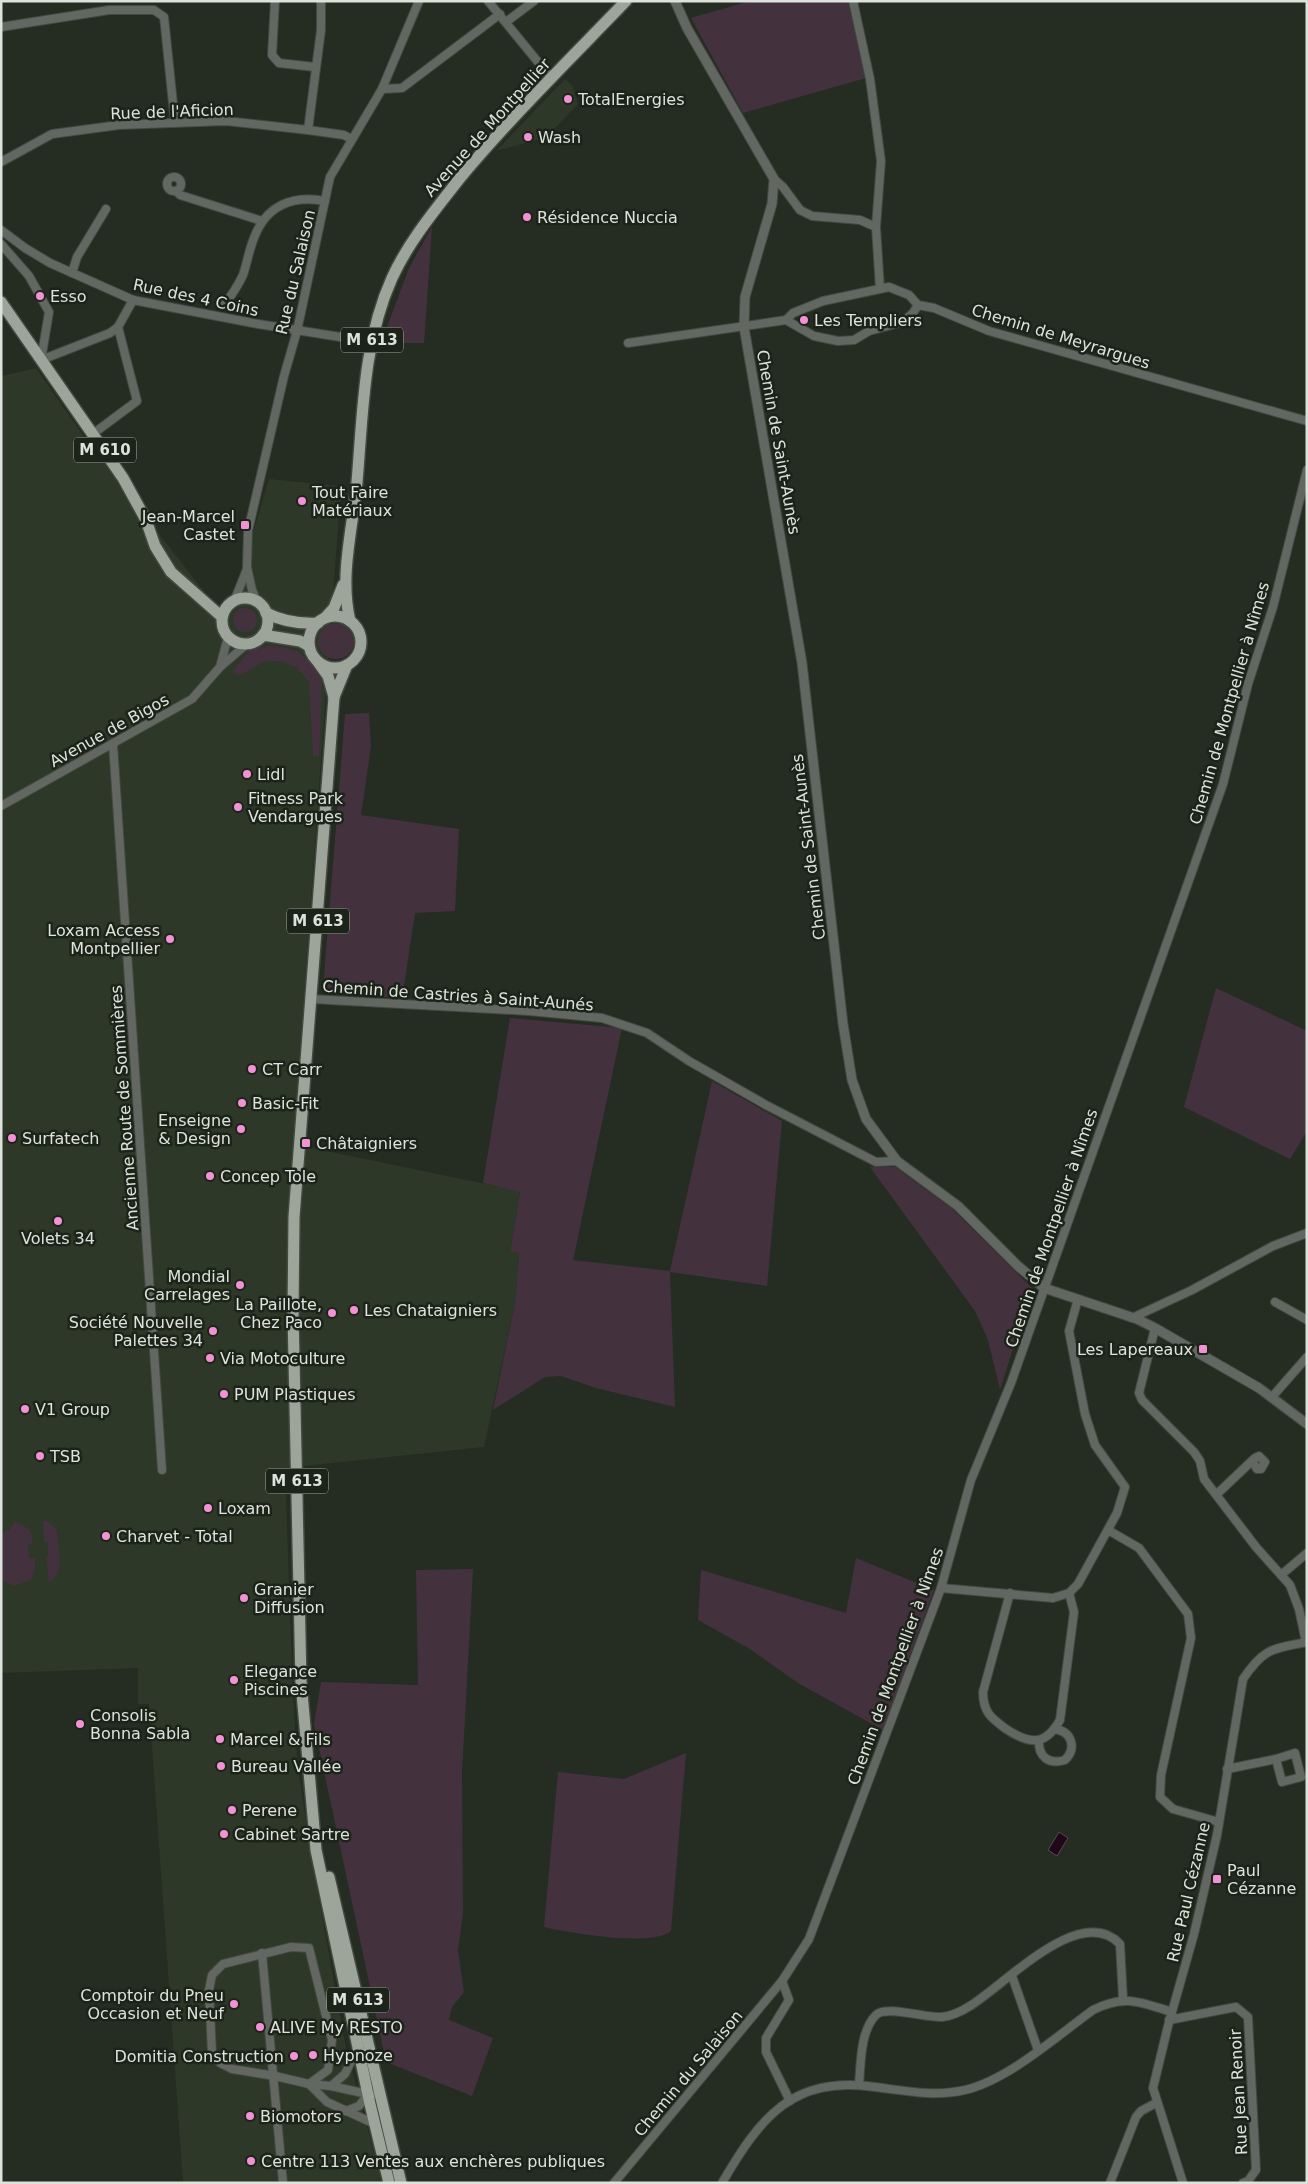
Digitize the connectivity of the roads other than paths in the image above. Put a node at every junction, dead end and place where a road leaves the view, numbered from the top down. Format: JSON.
{"nodes":[{"id":1,"x":275,"y":1,"type":"edge"},
{"id":2,"x":321,"y":1,"type":"edge"},
{"id":3,"x":420,"y":1,"type":"edge"},
{"id":4,"x":488,"y":1,"type":"edge"},
{"id":5,"x":534,"y":1,"type":"edge"},
{"id":6,"x":626,"y":1,"type":"edge"},
{"id":7,"x":675,"y":1,"type":"edge"},
{"id":8,"x":853,"y":1,"type":"edge"},
{"id":9,"x":500,"y":14,"type":"junction"},
{"id":10,"x":506,"y":22,"type":"junction"},
{"id":11,"x":1,"y":26,"type":"edge"},
{"id":12,"x":315,"y":67,"type":"junction"},
{"id":13,"x":552,"y":79,"type":"junction"},
{"id":14,"x":382,"y":89,"type":"junction"},
{"id":15,"x":175,"y":123,"type":"junction"},
{"id":16,"x":308,"y":130,"type":"junction"},
{"id":17,"x":350,"y":139,"type":"junction"},
{"id":18,"x":1,"y":162,"type":"edge"},
{"id":19,"x":774,"y":179,"type":"junction"},
{"id":20,"x":176,"y":190,"type":"dead end"},
{"id":21,"x":325,"y":201,"type":"junction"},
{"id":22,"x":106,"y":209,"type":"dead end"},
{"id":23,"x":262,"y":221,"type":"junction"},
{"id":24,"x":876,"y":226,"type":"junction"},
{"id":25,"x":1,"y":230,"type":"edge"},
{"id":26,"x":1,"y":244,"type":"edge"},
{"id":27,"x":72,"y":273,"type":"junction"},
{"id":28,"x":880,"y":289,"type":"junction"},
{"id":29,"x":133,"y":300,"type":"junction"},
{"id":30,"x":1,"y":302,"type":"edge"},
{"id":31,"x":224,"y":305,"type":"dead end"},
{"id":32,"x":918,"y":305,"type":"junction"},
{"id":33,"x":786,"y":320,"type":"junction"},
{"id":34,"x":118,"y":327,"type":"junction"},
{"id":35,"x":744,"y":327,"type":"junction"},
{"id":36,"x":297,"y":331,"type":"junction"},
{"id":37,"x":372,"y":342,"type":"junction"},
{"id":38,"x":628,"y":343,"type":"dead end"},
{"id":39,"x":41,"y":360,"type":"junction"},
{"id":40,"x":1307,"y":421,"type":"edge"},
{"id":41,"x":94,"y":433,"type":"junction"},
{"id":42,"x":1307,"y":470,"type":"edge"},
{"id":43,"x":247,"y":567,"type":"junction"},
{"id":44,"x":344,"y":582,"type":"junction"},
{"id":45,"x":202,"y":600,"type":"junction"},
{"id":46,"x":257,"y":601,"type":"junction"},
{"id":47,"x":232,"y":602,"type":"junction"},
{"id":48,"x":266,"y":613,"type":"junction"},
{"id":49,"x":222,"y":617,"type":"junction"},
{"id":50,"x":322,"y":621,"type":"junction"},
{"id":51,"x":350,"y":621,"type":"junction"},
{"id":52,"x":263,"y":635,"type":"junction"},
{"id":53,"x":228,"y":637,"type":"junction"},
{"id":54,"x":247,"y":644,"type":"junction"},
{"id":55,"x":310,"y":646,"type":"junction"},
{"id":56,"x":317,"y":661,"type":"junction"},
{"id":57,"x":347,"y":665,"type":"junction"},
{"id":58,"x":220,"y":667,"type":"junction"},
{"id":59,"x":334,"y":697,"type":"junction"},
{"id":60,"x":113,"y":744,"type":"junction"},
{"id":61,"x":1,"y":806,"type":"edge"},
{"id":62,"x":311,"y":1000,"type":"junction"},
{"id":63,"x":897,"y":1161,"type":"junction"},
{"id":64,"x":1307,"y":1233,"type":"edge"},
{"id":65,"x":1044,"y":1288,"type":"junction"},
{"id":66,"x":1078,"y":1299,"type":"junction"},
{"id":67,"x":1275,"y":1302,"type":"dead end"},
{"id":68,"x":1132,"y":1318,"type":"junction"},
{"id":69,"x":1307,"y":1320,"type":"edge"},
{"id":70,"x":1155,"y":1328,"type":"junction"},
{"id":71,"x":1307,"y":1357,"type":"edge"},
{"id":72,"x":1272,"y":1397,"type":"junction"},
{"id":73,"x":1307,"y":1424,"type":"edge"},
{"id":74,"x":1253,"y":1462,"type":"dead end"},
{"id":75,"x":162,"y":1470,"type":"dead end"},
{"id":76,"x":1217,"y":1494,"type":"junction"},
{"id":77,"x":1108,"y":1530,"type":"junction"},
{"id":78,"x":1307,"y":1553,"type":"edge"},
{"id":79,"x":1281,"y":1575,"type":"junction"},
{"id":80,"x":940,"y":1588,"type":"junction"},
{"id":81,"x":1069,"y":1592,"type":"junction"},
{"id":82,"x":1010,"y":1593,"type":"junction"},
{"id":83,"x":1306,"y":1642,"type":"edge"},
{"id":84,"x":1054,"y":1729,"type":"junction"},
{"id":85,"x":1040,"y":1740,"type":"junction"},
{"id":86,"x":1276,"y":1759,"type":"dead end"},
{"id":87,"x":1227,"y":1769,"type":"junction"},
{"id":88,"x":314,"y":1817,"type":"junction"},
{"id":89,"x":1219,"y":1822,"type":"junction"},
{"id":90,"x":262,"y":1953,"type":"junction"},
{"id":91,"x":1012,"y":1976,"type":"junction"},
{"id":92,"x":782,"y":1981,"type":"junction"},
{"id":93,"x":1123,"y":1999,"type":"junction"},
{"id":94,"x":1172,"y":2012,"type":"junction"},
{"id":95,"x":1169,"y":2020,"type":"junction"},
{"id":96,"x":358,"y":2047,"type":"junction"},
{"id":97,"x":1038,"y":2050,"type":"junction"},
{"id":98,"x":275,"y":2076,"type":"junction"},
{"id":99,"x":377,"y":2080,"type":"junction"},
{"id":100,"x":309,"y":2084,"type":"junction"},
{"id":101,"x":859,"y":2084,"type":"junction"},
{"id":102,"x":331,"y":2086,"type":"junction"},
{"id":103,"x":368,"y":2094,"type":"junction"},
{"id":104,"x":381,"y":2098,"type":"junction"},
{"id":105,"x":790,"y":2100,"type":"junction"},
{"id":106,"x":1156,"y":2103,"type":"junction"},
{"id":107,"x":346,"y":2111,"type":"junction"},
{"id":108,"x":375,"y":2124,"type":"junction"},
{"id":109,"x":283,"y":2183,"type":"edge"},
{"id":110,"x":389,"y":2183,"type":"edge"},
{"id":111,"x":401,"y":2183,"type":"edge"},
{"id":112,"x":614,"y":2183,"type":"edge"},
{"id":113,"x":722,"y":2183,"type":"edge"},
{"id":114,"x":1110,"y":2183,"type":"edge"},
{"id":115,"x":1183,"y":2183,"type":"edge"},
{"id":116,"x":1243,"y":2183,"type":"edge"}],
"edges":[{"from":1,"to":12,"type":"street"},
{"from":2,"to":12,"type":"street"},
{"from":3,"to":14,"type":"street","name":"Rue du Salaison"},
{"from":4,"to":9,"type":"street"},
{"from":5,"to":10,"type":"street"},
{"from":6,"to":13,"type":"main road","name":"Avenue de Montpellier","number":"M 613"},
{"from":7,"to":19,"type":"street"},
{"from":8,"to":24,"type":"street"},
{"from":9,"to":10,"type":"street"},
{"from":9,"to":14,"type":"street"},
{"from":10,"to":13,"type":"street"},
{"from":11,"to":15,"type":"street"},
{"from":12,"to":16,"type":"street"},
{"from":13,"to":37,"type":"main road","name":"Avenue de Montpellier","number":"M 613"},
{"from":14,"to":17,"type":"street","name":"Rue du Salaison"},
{"from":15,"to":16,"type":"street","name":"Rue de l'Aficion"},
{"from":15,"to":18,"type":"street","name":"Rue de l'Aficion"},
{"from":16,"to":17,"type":"street","name":"Rue de l'Aficion"},
{"from":17,"to":21,"type":"street","name":"Rue du Salaison"},
{"from":19,"to":24,"type":"street"},
{"from":19,"to":35,"type":"street","name":"Chemin de Saint-Aunès"},
{"from":20,"to":23,"type":"street"},
{"from":21,"to":23,"type":"street"},
{"from":21,"to":36,"type":"street","name":"Rue du Salaison"},
{"from":22,"to":27,"type":"street"},
{"from":23,"to":31,"type":"street"},
{"from":24,"to":28,"type":"street"},
{"from":25,"to":27,"type":"street","name":"Rue des 4 Coins"},
{"from":26,"to":39,"type":"street"},
{"from":27,"to":29,"type":"street","name":"Rue des 4 Coins"},
{"from":28,"to":32,"type":"street","name":"Chemin de Meyrargues"},
{"from":28,"to":33,"type":"street","name":"Chemin de Meyrargues"},
{"from":29,"to":34,"type":"street"},
{"from":29,"to":36,"type":"street","name":"Rue des 4 Coins"},
{"from":30,"to":39,"type":"main road","number":"M 610"},
{"from":32,"to":33,"type":"street"},
{"from":32,"to":40,"type":"street","name":"Chemin de Meyrargues"},
{"from":33,"to":35,"type":"street"},
{"from":34,"to":39,"type":"street"},
{"from":34,"to":41,"type":"street"},
{"from":35,"to":38,"type":"street"},
{"from":35,"to":63,"type":"street","name":"Chemin de Saint-Aunès"},
{"from":36,"to":37,"type":"street","name":"Rue des 4 Coins"},
{"from":36,"to":43,"type":"street","name":"Rue du Salaison"},
{"from":37,"to":44,"type":"main road","name":"Avenue de Montpellier","number":"M 613"},
{"from":39,"to":41,"type":"main road","number":"M 610"},
{"from":41,"to":45,"type":"main road","number":"M 610"},
{"from":42,"to":65,"type":"street","name":"Chemin de Montpellier à Nîmes"},
{"from":43,"to":46,"type":"street","name":"Rue du Salaison"},
{"from":43,"to":47,"type":"street","name":"Rue du Salaison"},
{"from":44,"to":50,"type":"main road","name":"Avenue de Montpellier","number":"M 613"},
{"from":44,"to":51,"type":"main road","name":"Avenue de Montpellier","number":"M 613"},
{"from":45,"to":47,"type":"main road"},
{"from":45,"to":49,"type":"main road","number":"M 610"},
{"from":46,"to":47,"type":"main road"},
{"from":46,"to":48,"type":"main road"},
{"from":47,"to":49,"type":"main road"},
{"from":48,"to":50,"type":"main road"},
{"from":48,"to":52,"type":"main road"},
{"from":49,"to":53,"type":"main road"},
{"from":50,"to":51,"type":"main road"},
{"from":50,"to":55,"type":"main road"},
{"from":51,"to":57,"type":"main road"},
{"from":52,"to":54,"type":"main road"},
{"from":52,"to":55,"type":"main road"},
{"from":53,"to":54,"type":"main road"},
{"from":53,"to":58,"type":"street","name":"Avenue de Bigos"},
{"from":54,"to":58,"type":"street","name":"Avenue de Bigos"},
{"from":55,"to":56,"type":"main road"},
{"from":56,"to":57,"type":"main road"},
{"from":56,"to":59,"type":"main road","number":"M 613"},
{"from":57,"to":59,"type":"main road","number":"M 613"},
{"from":58,"to":60,"type":"street","name":"Avenue de Bigos"},
{"from":59,"to":62,"type":"main road","number":"M 613"},
{"from":60,"to":61,"type":"street","name":"Avenue de Bigos"},
{"from":60,"to":75,"type":"street","name":"Ancienne Route de Sommières"},
{"from":62,"to":63,"type":"street","name":"Chemin de Castries à Saint-Aunés"},
{"from":62,"to":88,"type":"main road","number":"M 613"},
{"from":63,"to":65,"type":"street","name":"Chemin de Saint-Aunès"},
{"from":64,"to":68,"type":"street"},
{"from":65,"to":66,"type":"street"},
{"from":65,"to":80,"type":"street","name":"Chemin de Montpellier à Nîmes"},
{"from":66,"to":68,"type":"street"},
{"from":66,"to":77,"type":"street"},
{"from":67,"to":69,"type":"street"},
{"from":68,"to":70,"type":"street"},
{"from":70,"to":72,"type":"street"},
{"from":70,"to":76,"type":"street"},
{"from":71,"to":72,"type":"street"},
{"from":72,"to":73,"type":"street"},
{"from":74,"to":76,"type":"street"},
{"from":76,"to":79,"type":"street"},
{"from":77,"to":81,"type":"street"},
{"from":77,"to":89,"type":"street"},
{"from":78,"to":79,"type":"street"},
{"from":79,"to":83,"type":"street"},
{"from":80,"to":82,"type":"street"},
{"from":80,"to":92,"type":"street","name":"Chemin de Montpellier à Nîmes"},
{"from":81,"to":82,"type":"street"},
{"from":81,"to":84,"type":"street"},
{"from":82,"to":85,"type":"street"},
{"from":83,"to":87,"type":"street","name":"Rue Paul Cézanne"},
{"from":84,"to":85,"type":"street"},
{"from":84,"to":85,"type":"street"},
{"from":86,"to":87,"type":"street"},
{"from":87,"to":89,"type":"street","name":"Rue Paul Cézanne"},
{"from":88,"to":96,"type":"main road","number":"M 613"},
{"from":88,"to":99,"type":"main road","number":"M 613"},
{"from":89,"to":94,"type":"street","name":"Rue Paul Cézanne"},
{"from":90,"to":98,"type":"street"},
{"from":90,"to":98,"type":"street"},
{"from":90,"to":100,"type":"street"},
{"from":91,"to":93,"type":"street"},
{"from":91,"to":97,"type":"street"},
{"from":91,"to":101,"type":"street"},
{"from":92,"to":105,"type":"street"},
{"from":92,"to":112,"type":"street","name":"Chemin du Salaison"},
{"from":93,"to":94,"type":"street"},
{"from":93,"to":97,"type":"street"},
{"from":94,"to":95,"type":"street","name":"Rue Paul Cézanne"},
{"from":95,"to":106,"type":"street","name":"Rue Paul Cézanne"},
{"from":95,"to":116,"type":"street","name":"Rue Jean Renoir"},
{"from":96,"to":102,"type":"street"},
{"from":96,"to":103,"type":"main road","number":"M 613"},
{"from":97,"to":101,"type":"street"},
{"from":98,"to":100,"type":"street"},
{"from":98,"to":109,"type":"street"},
{"from":99,"to":103,"type":"street"},
{"from":99,"to":104,"type":"main road","number":"M 613"},
{"from":100,"to":102,"type":"street"},
{"from":100,"to":107,"type":"street"},
{"from":101,"to":105,"type":"street"},
{"from":102,"to":103,"type":"street"},
{"from":103,"to":104,"type":"street"},
{"from":103,"to":107,"type":"street"},
{"from":103,"to":108,"type":"main road","number":"M 613"},
{"from":104,"to":111,"type":"main road","number":"M 613"},
{"from":105,"to":113,"type":"street"},
{"from":106,"to":114,"type":"street"},
{"from":106,"to":115,"type":"street","name":"Rue Paul Cézanne"},
{"from":107,"to":108,"type":"street"},
{"from":108,"to":110,"type":"main road","number":"M 613"}]}
